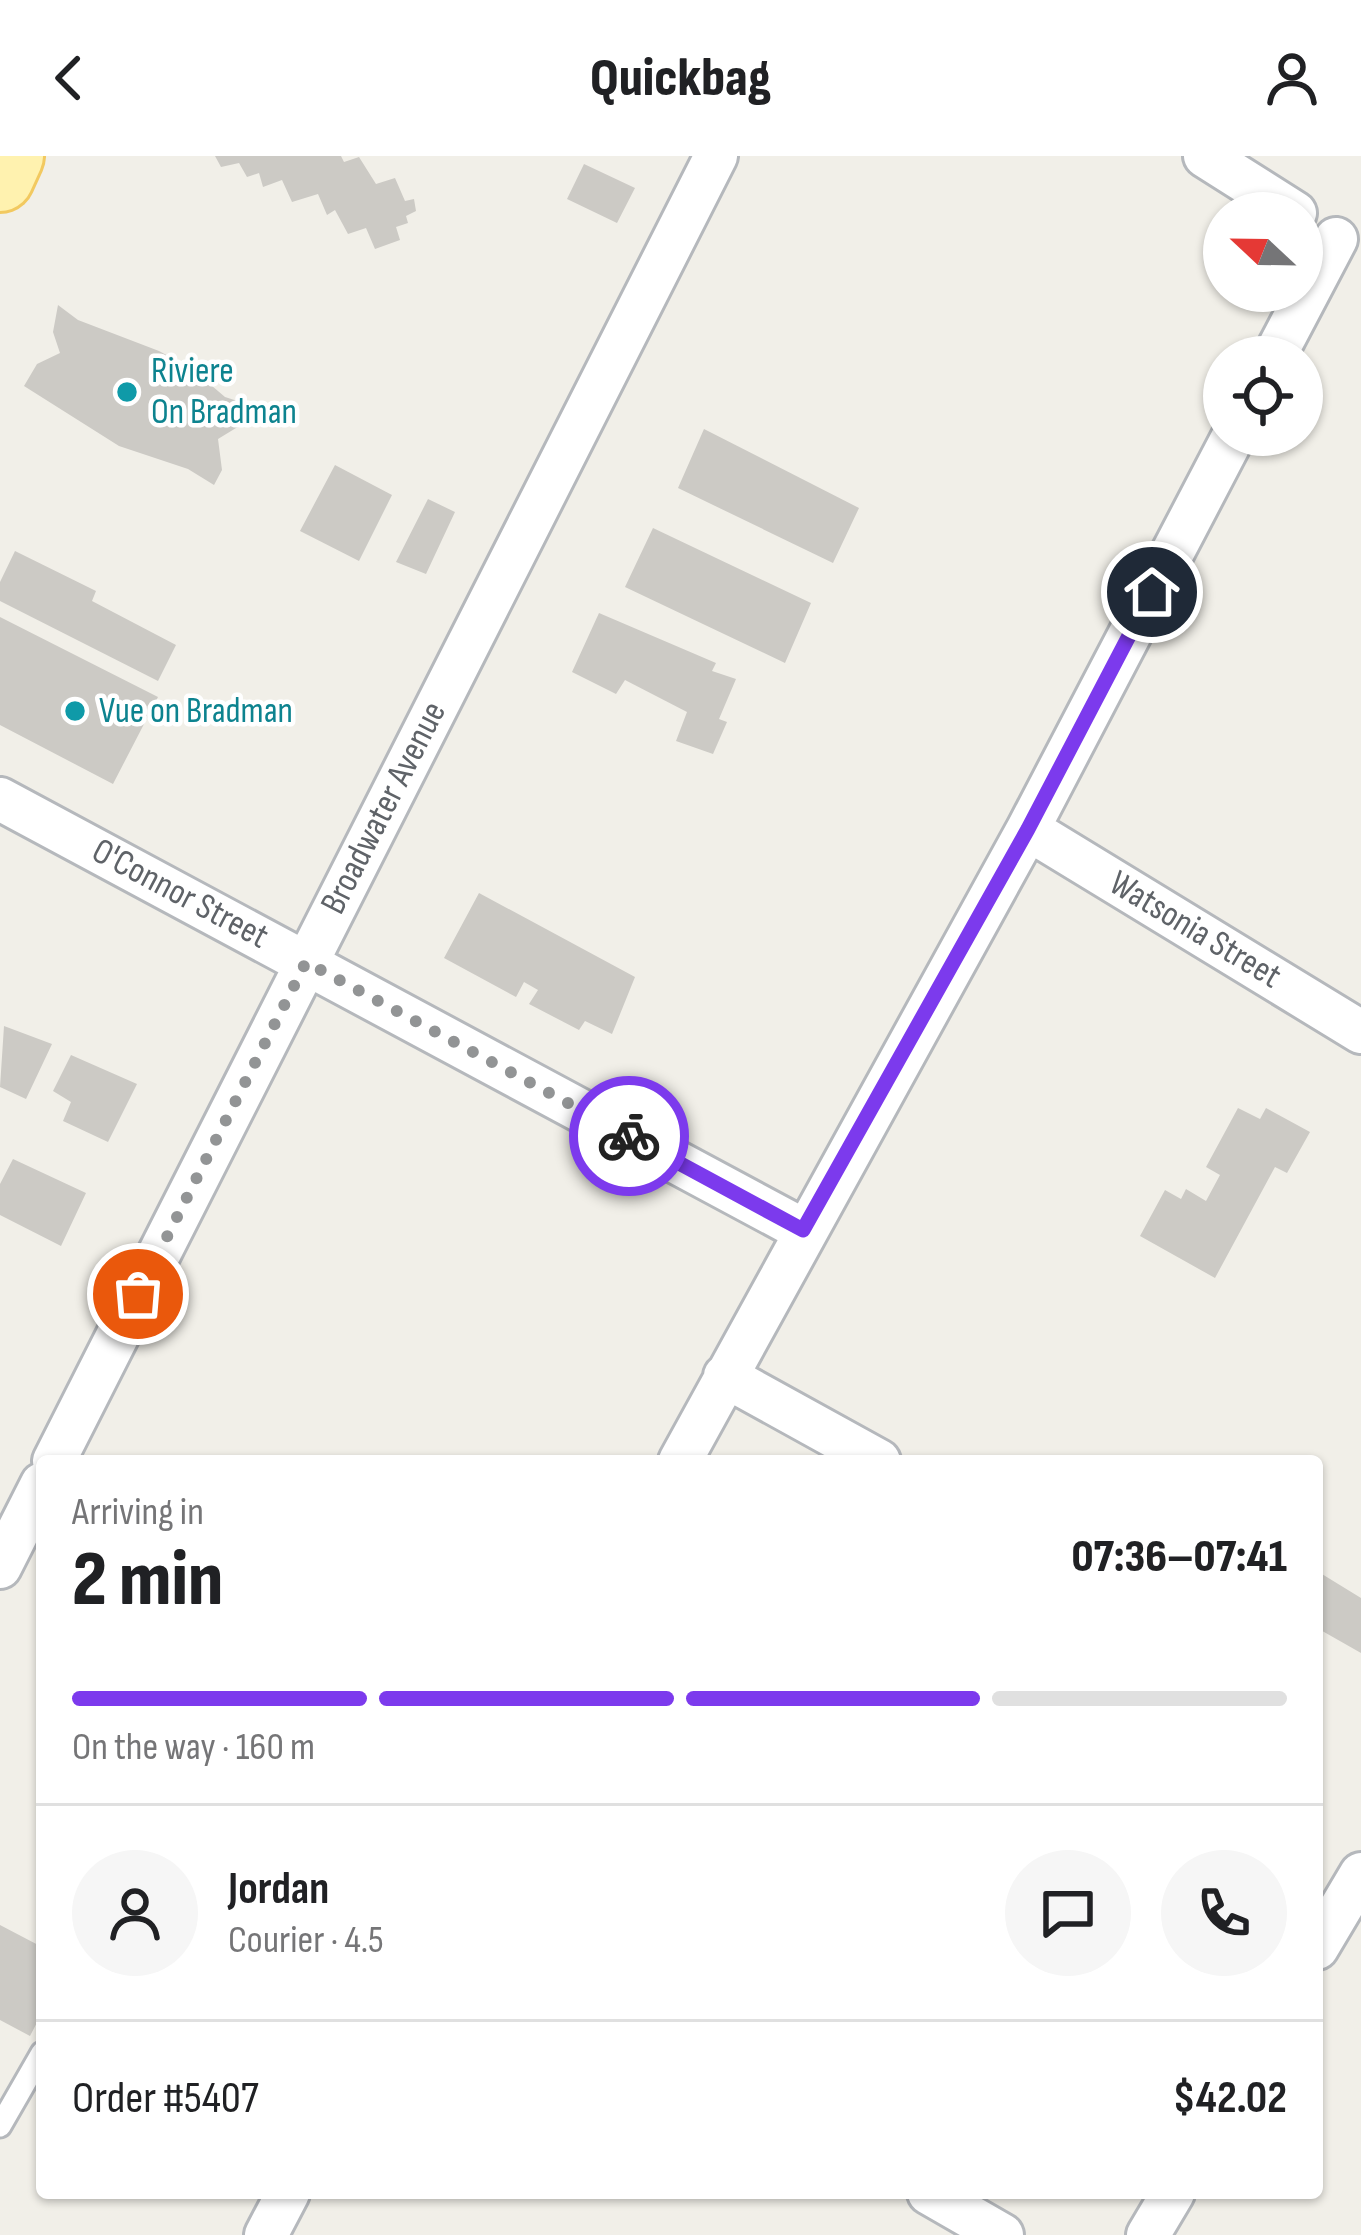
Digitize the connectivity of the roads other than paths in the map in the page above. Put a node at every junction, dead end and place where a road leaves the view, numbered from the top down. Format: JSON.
{"nodes":[{"id":1,"x":10,"y":156,"type":"edge"},
{"id":2,"x":716,"y":156,"type":"edge"},
{"id":3,"x":1205,"y":156,"type":"edge"},
{"id":4,"x":0,"y":178,"type":"edge"},
{"id":5,"x":1324,"y":231,"type":"edge"},
{"id":6,"x":1282,"y":336,"type":"edge"},
{"id":7,"x":1223,"y":456,"type":"edge"},
{"id":8,"x":0,"y":799,"type":"edge"},
{"id":9,"x":1028,"y":829,"type":"junction"},
{"id":10,"x":306,"y":962,"type":"junction"},
{"id":11,"x":1361,"y":1032,"type":"edge"},
{"id":12,"x":803,"y":1230,"type":"junction"},
{"id":13,"x":725,"y":1376,"type":"junction"},
{"id":14,"x":57,"y":1455,"type":"edge"},
{"id":15,"x":683,"y":1455,"type":"edge"},
{"id":16,"x":867,"y":1455,"type":"edge"},
{"id":17,"x":36,"y":1496,"type":"edge"},
{"id":18,"x":0,"y":1567,"type":"edge"},
{"id":19,"x":1361,"y":1874,"type":"edge"},
{"id":20,"x":1323,"y":1938,"type":"edge"},
{"id":21,"x":36,"y":2063,"type":"edge"},
{"id":22,"x":0,"y":2126,"type":"edge"},
{"id":23,"x":286,"y":2199,"type":"edge"},
{"id":24,"x":939,"y":2199,"type":"edge"},
{"id":25,"x":1169,"y":2199,"type":"edge"},
{"id":26,"x":266,"y":2235,"type":"edge"},
{"id":27,"x":1002,"y":2235,"type":"edge"},
{"id":28,"x":1148,"y":2235,"type":"edge"}],
"edges":[{"from":1,"to":4,"type":"main road"},
{"from":2,"to":10,"type":"street","name":"Broadwater Avenue"},
{"from":3,"to":5,"type":"street"},
{"from":5,"to":6,"type":"street"},
{"from":7,"to":9,"type":"street"},
{"from":8,"to":10,"type":"street","name":"O'Connor Street"},
{"from":9,"to":11,"type":"street","name":"Watsonia Street"},
{"from":9,"to":12,"type":"street"},
{"from":10,"to":12,"type":"street","name":"O'Connor Street"},
{"from":10,"to":14,"type":"street","name":"Broadwater Avenue"},
{"from":12,"to":13,"type":"street"},
{"from":13,"to":15,"type":"street"},
{"from":13,"to":16,"type":"street"},
{"from":17,"to":18,"type":"street"},
{"from":19,"to":20,"type":"street"},
{"from":21,"to":22,"type":"lane"},
{"from":23,"to":26,"type":"street"},
{"from":24,"to":27,"type":"street"},
{"from":25,"to":28,"type":"street"}]}
